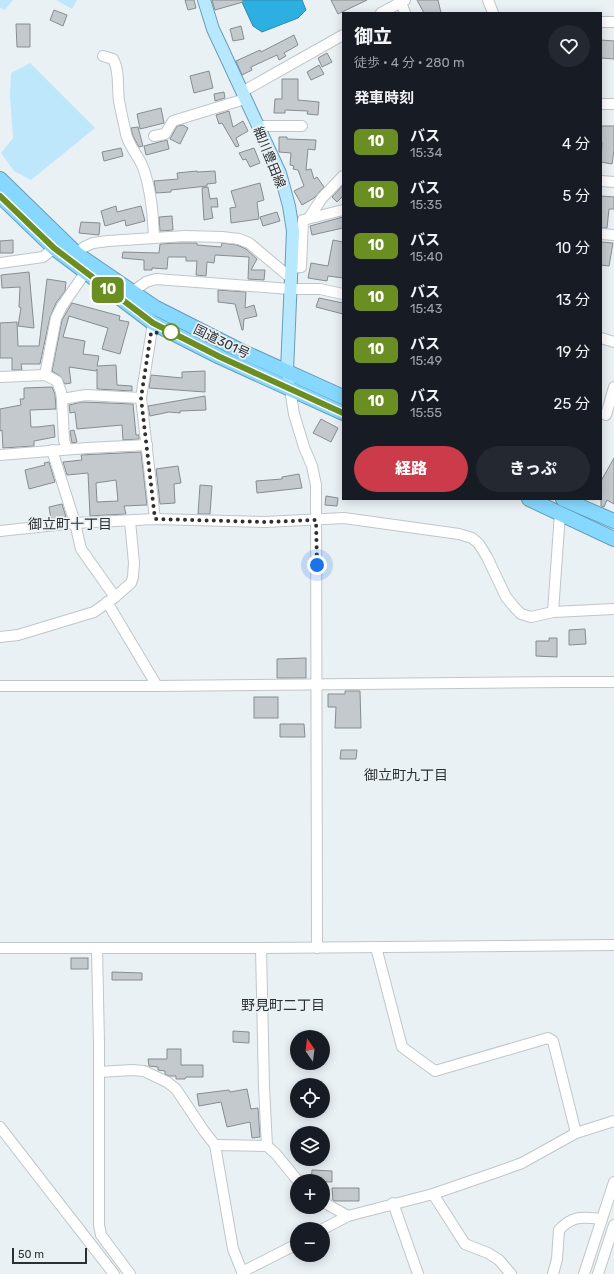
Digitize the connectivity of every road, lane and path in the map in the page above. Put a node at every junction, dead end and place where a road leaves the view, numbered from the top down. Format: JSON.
{"nodes":[{"id":1,"x":204,"y":0,"type":"edge"},
{"id":2,"x":488,"y":0,"type":"edge"},
{"id":3,"x":402,"y":1,"type":"edge"},
{"id":4,"x":384,"y":12,"type":"edge"},
{"id":5,"x":405,"y":12,"type":"edge"},
{"id":6,"x":493,"y":12,"type":"edge"},
{"id":7,"x":602,"y":22,"type":"edge"},
{"id":8,"x":614,"y":22,"type":"edge"},
{"id":9,"x":342,"y":36,"type":"edge"},
{"id":10,"x":103,"y":56,"type":"dead end"},
{"id":11,"x":243,"y":95,"type":"junction"},
{"id":12,"x":602,"y":104,"type":"edge"},
{"id":13,"x":614,"y":104,"type":"edge"},
{"id":14,"x":258,"y":126,"type":"junction"},
{"id":15,"x":302,"y":126,"type":"dead end"},
{"id":16,"x":154,"y":136,"type":"dead end"},
{"id":17,"x":342,"y":177,"type":"edge"},
{"id":18,"x":0,"y":179,"type":"edge"},
{"id":19,"x":602,"y":181,"type":"edge"},
{"id":20,"x":614,"y":182,"type":"edge"},
{"id":21,"x":0,"y":196,"type":"edge"},
{"id":22,"x":342,"y":210,"type":"edge"},
{"id":23,"x":309,"y":218,"type":"junction"},
{"id":24,"x":602,"y":234,"type":"edge"},
{"id":25,"x":614,"y":235,"type":"edge"},
{"id":26,"x":154,"y":238,"type":"junction"},
{"id":27,"x":54,"y":248,"type":"junction"},
{"id":28,"x":77,"y":254,"type":"junction"},
{"id":29,"x":0,"y":263,"type":"edge"},
{"id":30,"x":85,"y":273,"type":"junction"},
{"id":31,"x":292,"y":279,"type":"junction"},
{"id":32,"x":132,"y":292,"type":"junction"},
{"id":33,"x":342,"y":294,"type":"edge"},
{"id":34,"x":153,"y":323,"type":"junction"},
{"id":35,"x":602,"y":338,"type":"edge"},
{"id":36,"x":614,"y":342,"type":"edge"},
{"id":37,"x":287,"y":371,"type":"junction"},
{"id":38,"x":45,"y":375,"type":"junction"},
{"id":39,"x":0,"y":377,"type":"edge"},
{"id":40,"x":614,"y":387,"type":"edge"},
{"id":41,"x":288,"y":388,"type":"junction"},
{"id":42,"x":342,"y":397,"type":"edge"},
{"id":43,"x":141,"y":398,"type":"junction"},
{"id":44,"x":62,"y":399,"type":"junction"},
{"id":45,"x":612,"y":404,"type":"edge"},
{"id":46,"x":342,"y":413,"type":"edge"},
{"id":47,"x":607,"y":416,"type":"edge"},
{"id":48,"x":147,"y":445,"type":"junction"},
{"id":49,"x":67,"y":449,"type":"junction"},
{"id":50,"x":52,"y":450,"type":"junction"},
{"id":51,"x":0,"y":455,"type":"edge"},
{"id":52,"x":532,"y":500,"type":"edge"},
{"id":53,"x":566,"y":500,"type":"edge"},
{"id":54,"x":560,"y":513,"type":"junction"},
{"id":55,"x":155,"y":519,"type":"junction"},
{"id":56,"x":316,"y":520,"type":"junction"},
{"id":57,"x":130,"y":521,"type":"junction"},
{"id":58,"x":614,"y":521,"type":"edge"},
{"id":59,"x":75,"y":523,"type":"junction"},
{"id":60,"x":0,"y":531,"type":"edge"},
{"id":61,"x":614,"y":539,"type":"edge"},
{"id":62,"x":111,"y":599,"type":"junction"},
{"id":63,"x":614,"y":609,"type":"edge"},
{"id":64,"x":552,"y":612,"type":"junction"},
{"id":65,"x":0,"y":637,"type":"edge"},
{"id":66,"x":614,"y":682,"type":"edge"},
{"id":67,"x":318,"y":685,"type":"junction"},
{"id":68,"x":0,"y":686,"type":"edge"},
{"id":69,"x":157,"y":686,"type":"junction"},
{"id":70,"x":614,"y":945,"type":"edge"},
{"id":71,"x":376,"y":947,"type":"junction"},
{"id":72,"x":0,"y":948,"type":"edge"},
{"id":73,"x":97,"y":948,"type":"junction"},
{"id":74,"x":261,"y":948,"type":"junction"},
{"id":75,"x":317,"y":948,"type":"junction"},
{"id":76,"x":99,"y":1072,"type":"junction"},
{"id":77,"x":614,"y":1121,"type":"edge"},
{"id":78,"x":0,"y":1127,"type":"edge"},
{"id":79,"x":576,"y":1132,"type":"junction"},
{"id":80,"x":215,"y":1145,"type":"junction"},
{"id":81,"x":267,"y":1146,"type":"junction"},
{"id":82,"x":292,"y":1174,"type":"edge"},
{"id":83,"x":614,"y":1182,"type":"edge"},
{"id":84,"x":433,"y":1194,"type":"junction"},
{"id":85,"x":393,"y":1203,"type":"junction"},
{"id":86,"x":330,"y":1206,"type":"edge"},
{"id":87,"x":348,"y":1216,"type":"junction"},
{"id":88,"x":602,"y":1219,"type":"junction"},
{"id":89,"x":330,"y":1225,"type":"edge"},
{"id":90,"x":614,"y":1225,"type":"edge"},
{"id":91,"x":612,"y":1239,"type":"edge"},
{"id":92,"x":290,"y":1248,"type":"edge"},
{"id":93,"x":243,"y":1273,"type":"edge"},
{"id":94,"x":114,"y":1274,"type":"edge"},
{"id":95,"x":130,"y":1274,"type":"edge"},
{"id":96,"x":418,"y":1274,"type":"edge"},
{"id":97,"x":511,"y":1274,"type":"edge"},
{"id":98,"x":553,"y":1274,"type":"edge"},
{"id":99,"x":584,"y":1274,"type":"edge"},
{"id":100,"x":598,"y":1274,"type":"edge"}],
"edges":[{"from":1,"to":11,"type":"main road","name":"細川豊田線"},
{"from":2,"to":6,"type":"street"},
{"from":3,"to":4,"type":"street"},
{"from":3,"to":5,"type":"street"},
{"from":7,"to":8,"type":"street"},
{"from":9,"to":11,"type":"street"},
{"from":10,"to":26,"type":"street"},
{"from":11,"to":14,"type":"main road","name":"細川豊田線"},
{"from":11,"to":16,"type":"street"},
{"from":12,"to":13,"type":"street"},
{"from":14,"to":15,"type":"street"},
{"from":14,"to":31,"type":"main road","name":"細川豊田線"},
{"from":17,"to":23,"type":"street"},
{"from":18,"to":28,"type":"highway","name":"国道301号"},
{"from":19,"to":20,"type":"street"},
{"from":21,"to":27,"type":"highway","name":"国道301号"},
{"from":22,"to":23,"type":"street"},
{"from":23,"to":31,"type":"street"},
{"from":24,"to":25,"type":"street"},
{"from":26,"to":28,"type":"street"},
{"from":26,"to":31,"type":"street"},
{"from":27,"to":29,"type":"street"},
{"from":27,"to":30,"type":"highway","name":"国道301号"},
{"from":28,"to":32,"type":"highway","name":"国道301号"},
{"from":30,"to":34,"type":"highway","name":"国道301号"},
{"from":30,"to":38,"type":"street"},
{"from":31,"to":32,"type":"street"},
{"from":31,"to":33,"type":"street"},
{"from":31,"to":37,"type":"main road","name":"細川豊田線"},
{"from":32,"to":37,"type":"highway","name":"国道301号"},
{"from":34,"to":41,"type":"highway","name":"国道301号"},
{"from":34,"to":43,"type":"street"},
{"from":35,"to":36,"type":"street"},
{"from":37,"to":41,"type":"street"},
{"from":37,"to":42,"type":"highway","name":"国道301号"},
{"from":38,"to":39,"type":"street"},
{"from":38,"to":44,"type":"street"},
{"from":40,"to":45,"type":"street"},
{"from":41,"to":46,"type":"highway","name":"国道301号"},
{"from":41,"to":56,"type":"street"},
{"from":43,"to":44,"type":"street"},
{"from":43,"to":48,"type":"street"},
{"from":44,"to":49,"type":"street"},
{"from":45,"to":47,"type":"street"},
{"from":48,"to":49,"type":"street"},
{"from":48,"to":55,"type":"street"},
{"from":49,"to":50,"type":"street"},
{"from":50,"to":51,"type":"street"},
{"from":50,"to":59,"type":"street"},
{"from":52,"to":54,"type":"highway"},
{"from":53,"to":58,"type":"highway"},
{"from":54,"to":61,"type":"highway"},
{"from":54,"to":64,"type":"street"},
{"from":55,"to":56,"type":"street"},
{"from":55,"to":57,"type":"street"},
{"from":56,"to":64,"type":"street"},
{"from":56,"to":67,"type":"street"},
{"from":57,"to":59,"type":"street"},
{"from":57,"to":62,"type":"street"},
{"from":59,"to":60,"type":"street"},
{"from":59,"to":62,"type":"street"},
{"from":62,"to":65,"type":"street"},
{"from":62,"to":69,"type":"street"},
{"from":63,"to":64,"type":"street"},
{"from":66,"to":67,"type":"street"},
{"from":67,"to":69,"type":"street"},
{"from":67,"to":75,"type":"street"},
{"from":68,"to":69,"type":"street"},
{"from":70,"to":71,"type":"street"},
{"from":71,"to":75,"type":"street"},
{"from":71,"to":79,"type":"street"},
{"from":72,"to":73,"type":"street"},
{"from":73,"to":74,"type":"street"},
{"from":73,"to":76,"type":"street"},
{"from":74,"to":75,"type":"street"},
{"from":74,"to":81,"type":"street"},
{"from":76,"to":80,"type":"street"},
{"from":76,"to":95,"type":"street"},
{"from":77,"to":79,"type":"street"},
{"from":78,"to":94,"type":"street"},
{"from":79,"to":84,"type":"street"},
{"from":80,"to":81,"type":"street"},
{"from":80,"to":93,"type":"street"},
{"from":81,"to":82,"type":"street"},
{"from":83,"to":88,"type":"street"},
{"from":84,"to":85,"type":"street"},
{"from":84,"to":97,"type":"street"},
{"from":85,"to":87,"type":"street"},
{"from":85,"to":96,"type":"street"},
{"from":86,"to":87,"type":"street"},
{"from":87,"to":89,"type":"street"},
{"from":88,"to":98,"type":"street"},
{"from":88,"to":99,"type":"street"},
{"from":90,"to":91,"type":"street"},
{"from":91,"to":100,"type":"street"},
{"from":92,"to":93,"type":"street"}]}
